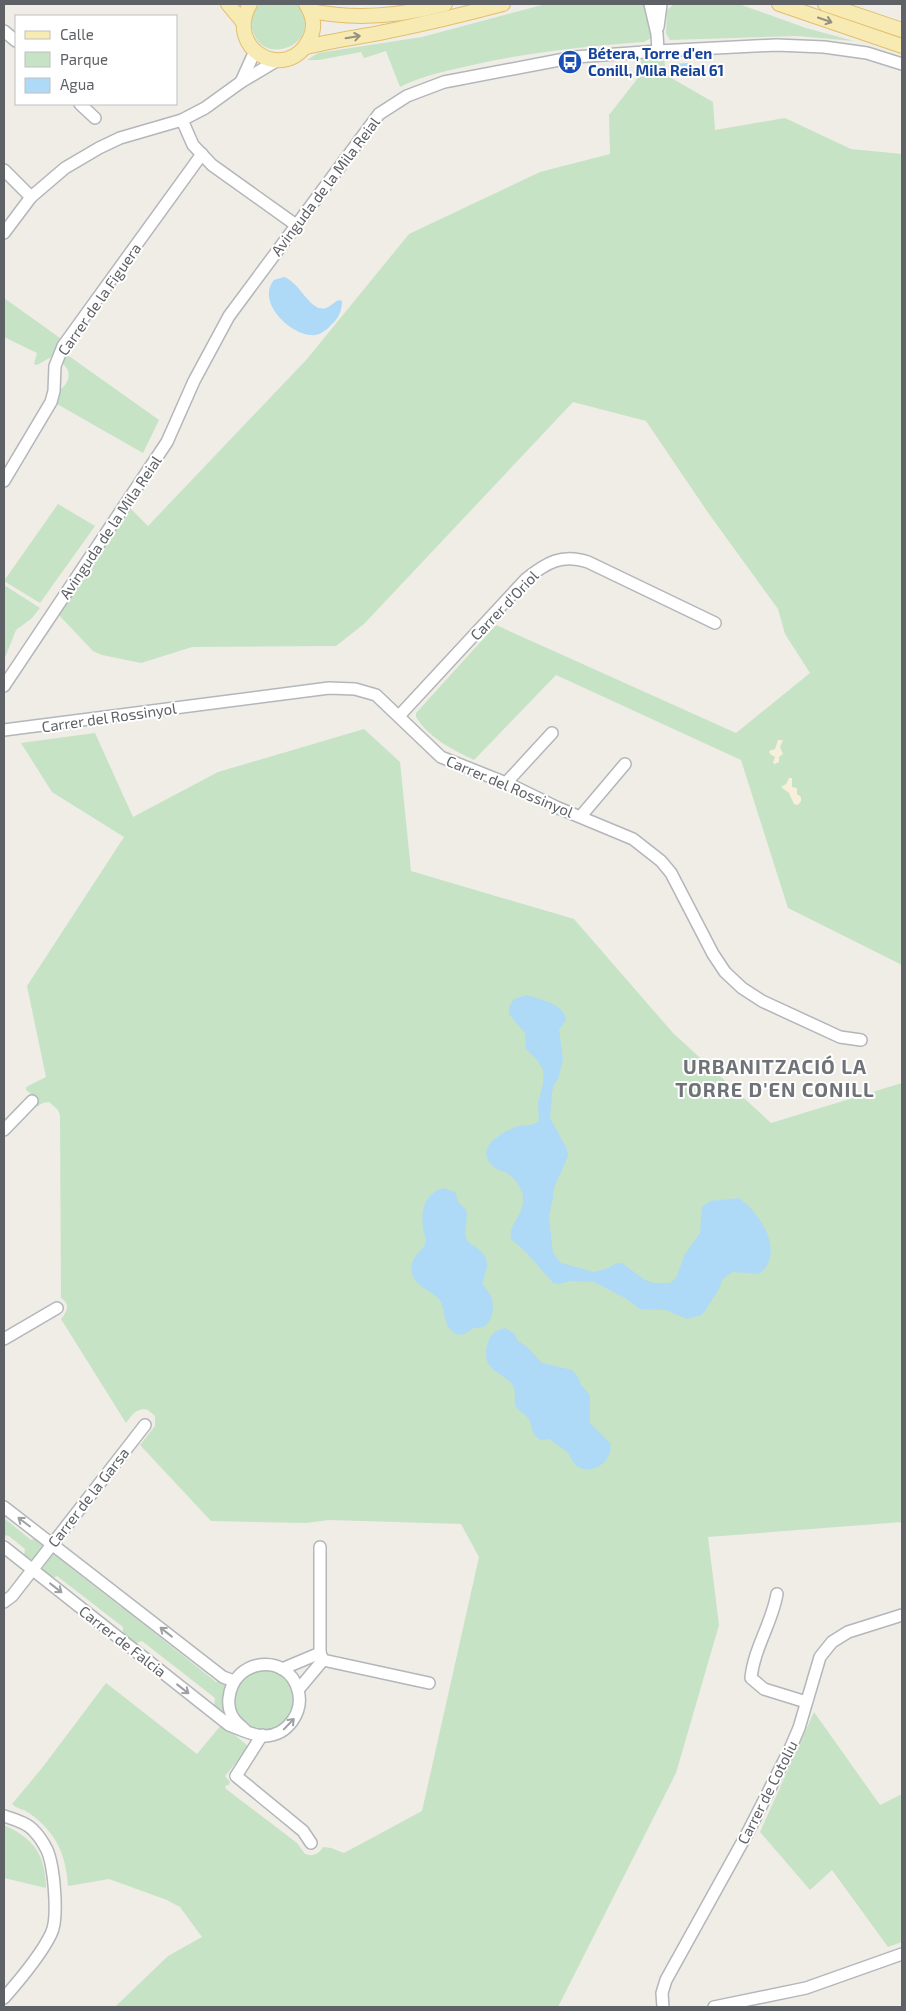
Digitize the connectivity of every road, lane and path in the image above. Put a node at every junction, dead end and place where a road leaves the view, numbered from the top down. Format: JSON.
{"nodes":[{"id":1,"x":228,"y":4,"type":"edge"},
{"id":2,"x":250,"y":4,"type":"edge"},
{"id":3,"x":445,"y":4,"type":"edge"},
{"id":4,"x":502,"y":4,"type":"edge"},
{"id":5,"x":650,"y":4,"type":"edge"},
{"id":6,"x":661,"y":4,"type":"edge"},
{"id":7,"x":779,"y":4,"type":"edge"},
{"id":8,"x":825,"y":4,"type":"edge"},
{"id":9,"x":308,"y":7,"type":"edge"},
{"id":10,"x":243,"y":22,"type":"junction"},
{"id":11,"x":902,"y":30,"type":"edge"},
{"id":12,"x":4,"y":31,"type":"edge"},
{"id":13,"x":657,"y":34,"type":"junction"},
{"id":14,"x":15,"y":40,"type":"edge"},
{"id":15,"x":902,"y":46,"type":"edge"},
{"id":16,"x":306,"y":47,"type":"junction"},
{"id":17,"x":658,"y":50,"type":"junction"},
{"id":18,"x":255,"y":52,"type":"junction"},
{"id":19,"x":278,"y":60,"type":"junction"},
{"id":20,"x":902,"y":64,"type":"edge"},
{"id":21,"x":241,"y":82,"type":"junction"},
{"id":22,"x":81,"y":105,"type":"edge"},
{"id":23,"x":95,"y":118,"type":"dead end"},
{"id":24,"x":182,"y":120,"type":"junction"},
{"id":25,"x":202,"y":154,"type":"junction"},
{"id":26,"x":4,"y":170,"type":"edge"},
{"id":27,"x":31,"y":197,"type":"junction"},
{"id":28,"x":296,"y":225,"type":"junction"},
{"id":29,"x":4,"y":233,"type":"edge"},
{"id":30,"x":4,"y":481,"type":"edge"},
{"id":31,"x":715,"y":623,"type":"dead end"},
{"id":32,"x":4,"y":686,"type":"edge"},
{"id":33,"x":399,"y":716,"type":"junction"},
{"id":34,"x":4,"y":730,"type":"edge"},
{"id":35,"x":552,"y":733,"type":"dead end"},
{"id":36,"x":625,"y":764,"type":"dead end"},
{"id":37,"x":506,"y":783,"type":"junction"},
{"id":38,"x":580,"y":816,"type":"junction"},
{"id":39,"x":861,"y":1040,"type":"dead end"},
{"id":40,"x":32,"y":1101,"type":"dead end"},
{"id":41,"x":4,"y":1130,"type":"edge"},
{"id":42,"x":57,"y":1308,"type":"dead end"},
{"id":43,"x":4,"y":1339,"type":"edge"},
{"id":44,"x":145,"y":1424,"type":"dead end"},
{"id":45,"x":4,"y":1507,"type":"edge"},
{"id":46,"x":52,"y":1543,"type":"junction"},
{"id":47,"x":4,"y":1547,"type":"edge"},
{"id":48,"x":320,"y":1547,"type":"dead end"},
{"id":49,"x":32,"y":1570,"type":"junction"},
{"id":50,"x":777,"y":1594,"type":"dead end"},
{"id":51,"x":4,"y":1602,"type":"edge"},
{"id":52,"x":902,"y":1615,"type":"edge"},
{"id":53,"x":322,"y":1656,"type":"junction"},
{"id":54,"x":282,"y":1669,"type":"junction"},
{"id":55,"x":234,"y":1681,"type":"junction"},
{"id":56,"x":429,"y":1683,"type":"dead end"},
{"id":57,"x":298,"y":1690,"type":"junction"},
{"id":58,"x":806,"y":1702,"type":"junction"},
{"id":59,"x":245,"y":1730,"type":"junction"},
{"id":60,"x":262,"y":1735,"type":"junction"},
{"id":61,"x":4,"y":1816,"type":"edge"},
{"id":62,"x":311,"y":1843,"type":"dead end"},
{"id":63,"x":902,"y":1954,"type":"edge"},
{"id":64,"x":4,"y":1998,"type":"edge"},
{"id":65,"x":663,"y":2007,"type":"edge"},
{"id":66,"x":714,"y":2007,"type":"edge"}],
"edges":[{"from":1,"to":10,"type":"main road"},
{"from":2,"to":10,"type":"main road"},
{"from":3,"to":9,"type":"main road"},
{"from":16,"to":4,"type":"main road","one_way":true},
{"from":5,"to":13,"type":"street"},
{"from":6,"to":13,"type":"street"},
{"from":7,"to":15,"type":"main road","one_way":true},
{"from":8,"to":11,"type":"main road"},
{"from":9,"to":16,"type":"main road"},
{"from":10,"to":18,"type":"main road"},
{"from":12,"to":14,"type":"street"},
{"from":13,"to":17,"type":"street"},
{"from":16,"to":19,"type":"main road"},
{"from":17,"to":20,"type":"street","name":"Avinguda de la Mila Reial"},
{"from":17,"to":28,"type":"street","name":"Avinguda de la Mila Reial"},
{"from":18,"to":19,"type":"main road"},
{"from":18,"to":21,"type":"street"},
{"from":19,"to":21,"type":"street"},
{"from":21,"to":24,"type":"street"},
{"from":22,"to":23,"type":"street"},
{"from":24,"to":25,"type":"street"},
{"from":24,"to":27,"type":"street"},
{"from":25,"to":28,"type":"street"},
{"from":25,"to":30,"type":"street","name":"Carrer de la Figuera"},
{"from":26,"to":27,"type":"street"},
{"from":27,"to":29,"type":"street"},
{"from":28,"to":32,"type":"street","name":"Avinguda de la Mila Reial"},
{"from":31,"to":33,"type":"street","name":"Carrer d'Oriol"},
{"from":33,"to":34,"type":"street","name":"Carrer del Rossinyol"},
{"from":33,"to":37,"type":"street","name":"Carrer del Rossinyol"},
{"from":35,"to":37,"type":"street"},
{"from":36,"to":38,"type":"street"},
{"from":37,"to":38,"type":"street","name":"Carrer del Rossinyol"},
{"from":38,"to":39,"type":"street","name":"Carrer del Rossinyol"},
{"from":40,"to":41,"type":"street"},
{"from":42,"to":43,"type":"street"},
{"from":44,"to":46,"type":"street","name":"Carrer de la Garsa"},
{"from":46,"to":45,"type":"street","one_way":true},
{"from":46,"to":49,"type":"street","name":"Carrer de la Garsa"},
{"from":55,"to":46,"type":"street","one_way":true},
{"from":47,"to":49,"type":"street","name":"Carrer de Falcia"},
{"from":48,"to":53,"type":"street"},
{"from":49,"to":51,"type":"street","name":"Carrer de la Garsa"},
{"from":49,"to":59,"type":"street","name":"Carrer de Falcia","one_way":true},
{"from":50,"to":58,"type":"street"},
{"from":52,"to":58,"type":"street","name":"Carrer de Cotoliu"},
{"from":53,"to":54,"type":"street"},
{"from":53,"to":56,"type":"street"},
{"from":53,"to":57,"type":"street"},
{"from":54,"to":55,"type":"street"},
{"from":54,"to":57,"type":"street"},
{"from":55,"to":59,"type":"street"},
{"from":60,"to":57,"type":"street","one_way":true},
{"from":58,"to":65,"type":"street","name":"Carrer de Cotoliu"},
{"from":59,"to":60,"type":"street"},
{"from":60,"to":62,"type":"street"},
{"from":61,"to":64,"type":"street"},
{"from":63,"to":66,"type":"street"}]}
